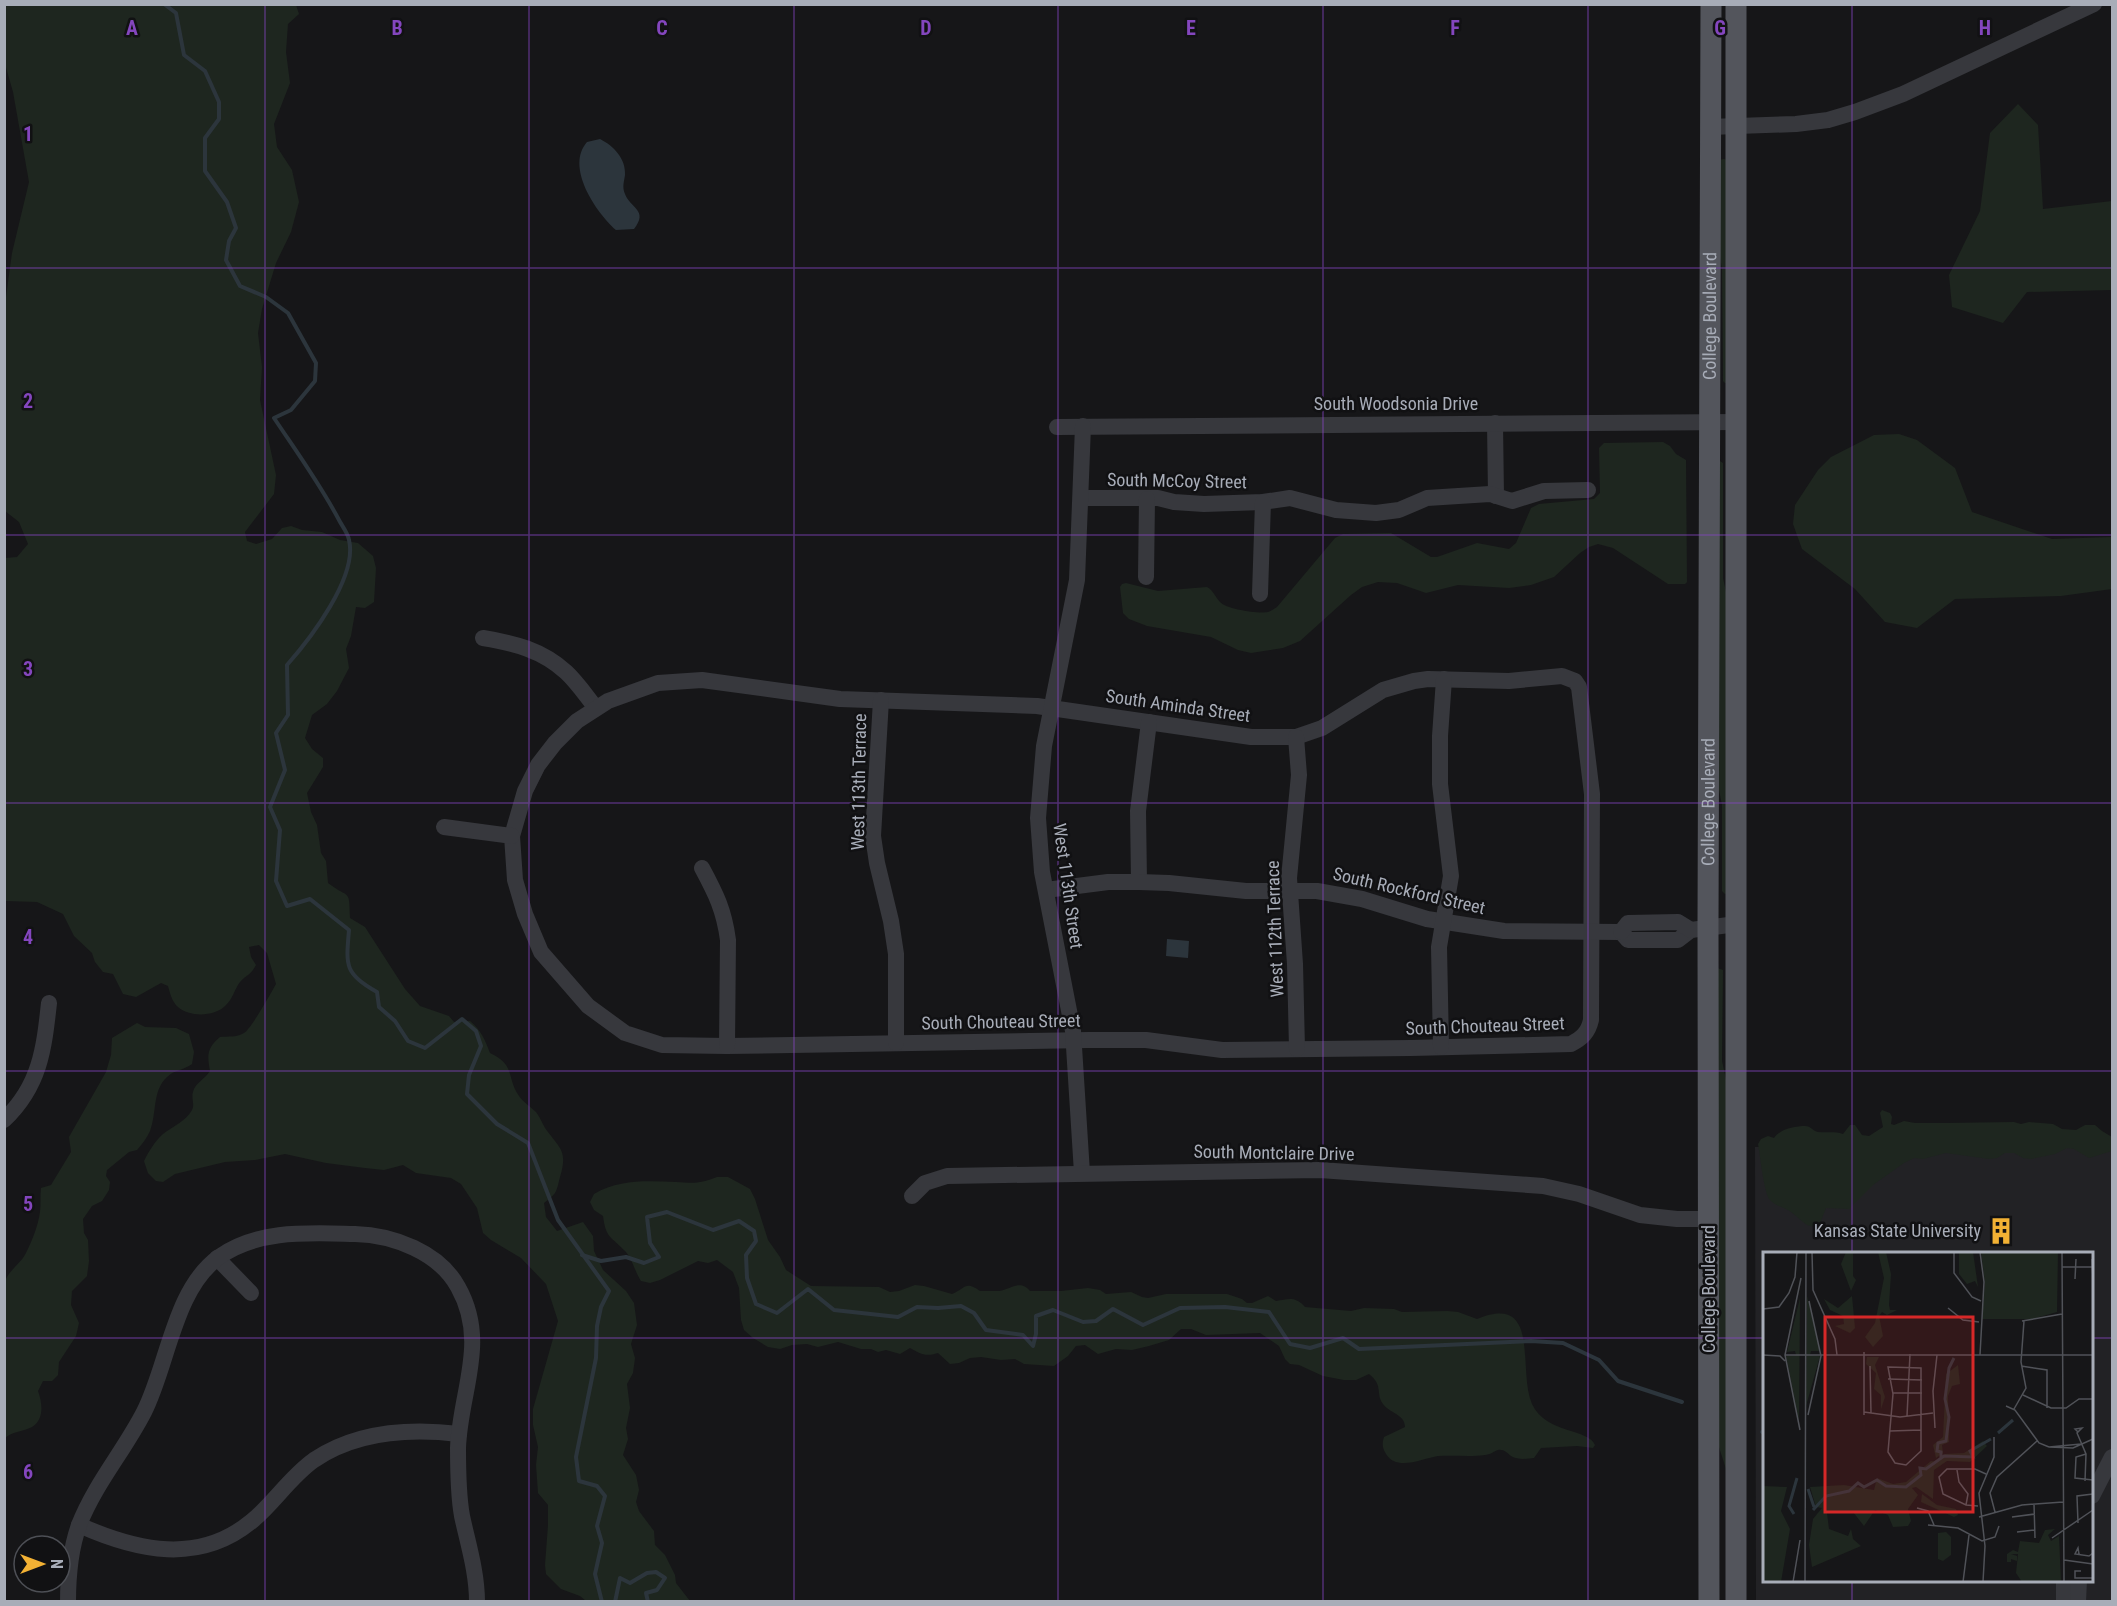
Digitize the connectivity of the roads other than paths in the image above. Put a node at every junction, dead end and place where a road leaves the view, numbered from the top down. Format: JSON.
{"nodes":[{"id":1,"x":1711,"y":4,"type":"edge"},
{"id":2,"x":1736,"y":4,"type":"edge"},
{"id":3,"x":2094,"y":4,"type":"edge"},
{"id":4,"x":1709,"y":127,"type":"junction"},
{"id":5,"x":1736,"y":127,"type":"junction"},
{"id":6,"x":1709,"y":422,"type":"junction"},
{"id":7,"x":1736,"y":422,"type":"junction"},
{"id":8,"x":1495,"y":423,"type":"junction"},
{"id":9,"x":1083,"y":426,"type":"junction"},
{"id":10,"x":1057,"y":427,"type":"dead end"},
{"id":11,"x":1588,"y":490,"type":"dead end"},
{"id":12,"x":1496,"y":496,"type":"junction"},
{"id":13,"x":1081,"y":498,"type":"junction"},
{"id":14,"x":1147,"y":499,"type":"junction"},
{"id":15,"x":1263,"y":502,"type":"junction"},
{"id":16,"x":1146,"y":577,"type":"dead end"},
{"id":17,"x":1260,"y":594,"type":"dead end"},
{"id":18,"x":483,"y":638,"type":"dead end"},
{"id":19,"x":1444,"y":679,"type":"junction"},
{"id":20,"x":880,"y":700,"type":"junction"},
{"id":21,"x":596,"y":708,"type":"junction"},
{"id":22,"x":1053,"y":708,"type":"junction"},
{"id":23,"x":1149,"y":722,"type":"junction"},
{"id":24,"x":1296,"y":737,"type":"junction"},
{"id":25,"x":538,"y":765,"type":"joint"},
{"id":26,"x":444,"y":827,"type":"dead end"},
{"id":27,"x":512,"y":836,"type":"junction"},
{"id":28,"x":702,"y":868,"type":"dead end"},
{"id":29,"x":1139,"y":882,"type":"junction"},
{"id":30,"x":1046,"y":890,"type":"junction"},
{"id":31,"x":1290,"y":891,"type":"junction"},
{"id":32,"x":1444,"y":921,"type":"junction"},
{"id":33,"x":1736,"y":924,"type":"junction"},
{"id":34,"x":1699,"y":928,"type":"junction"},
{"id":35,"x":1591,"y":932,"type":"junction"},
{"id":36,"x":49,"y":1003,"type":"dead end"},
{"id":37,"x":1074,"y":1040,"type":"junction"},
{"id":38,"x":896,"y":1043,"type":"junction"},
{"id":39,"x":727,"y":1046,"type":"junction"},
{"id":40,"x":1441,"y":1047,"type":"junction"},
{"id":41,"x":1297,"y":1049,"type":"junction"},
{"id":42,"x":4,"y":1120,"type":"edge"},
{"id":43,"x":1082,"y":1173,"type":"junction"},
{"id":44,"x":912,"y":1196,"type":"dead end"},
{"id":45,"x":1708,"y":1219,"type":"junction"},
{"id":46,"x":217,"y":1258,"type":"junction"},
{"id":47,"x":251,"y":1293,"type":"dead end"},
{"id":48,"x":459,"y":1434,"type":"junction"},
{"id":49,"x":2112,"y":1456,"type":"edge"},
{"id":50,"x":2093,"y":1492,"type":"edge"},
{"id":51,"x":79,"y":1525,"type":"junction"},
{"id":52,"x":2064,"y":1582,"type":"edge"},
{"id":53,"x":2079,"y":1582,"type":"edge"},
{"id":54,"x":68,"y":1602,"type":"edge"},
{"id":55,"x":477,"y":1602,"type":"edge"},
{"id":56,"x":1709,"y":1602,"type":"edge"},
{"id":57,"x":1736,"y":1602,"type":"edge"},
{"id":58,"x":2064,"y":1602,"type":"edge"},
{"id":59,"x":2078,"y":1602,"type":"edge"}],
"edges":[{"from":1,"to":4,"type":"main road","name":"College Boulevard"},
{"from":2,"to":5,"type":"main road","name":"College Boulevard"},
{"from":3,"to":5,"type":"street"},
{"from":4,"to":5,"type":"street"},
{"from":4,"to":6,"type":"main road","name":"College Boulevard"},
{"from":5,"to":7,"type":"main road","name":"College Boulevard"},
{"from":6,"to":7,"type":"street","name":"South Woodsonia Drive"},
{"from":6,"to":8,"type":"street","name":"South Woodsonia Drive"},
{"from":6,"to":34,"type":"main road","name":"College Boulevard"},
{"from":7,"to":33,"type":"main road","name":"College Boulevard"},
{"from":8,"to":9,"type":"street","name":"South Woodsonia Drive"},
{"from":8,"to":12,"type":"street"},
{"from":9,"to":10,"type":"street","name":"South Woodsonia Drive"},
{"from":9,"to":13,"type":"street","name":"West 113th Street"},
{"from":11,"to":12,"type":"street","name":"South McCoy Street"},
{"from":12,"to":15,"type":"street","name":"South McCoy Street"},
{"from":13,"to":14,"type":"street","name":"South McCoy Street"},
{"from":13,"to":22,"type":"street","name":"West 113th Street"},
{"from":14,"to":15,"type":"street","name":"South McCoy Street"},
{"from":14,"to":16,"type":"street"},
{"from":15,"to":17,"type":"street"},
{"from":18,"to":21,"type":"street"},
{"from":19,"to":24,"type":"street","name":"South Aminda Street"},
{"from":19,"to":32,"type":"street"},
{"from":19,"to":35,"type":"street","name":"South Aminda Street"},
{"from":20,"to":21,"type":"street","name":"South Aminda Street"},
{"from":20,"to":22,"type":"street","name":"South Aminda Street"},
{"from":20,"to":38,"type":"street","name":"West 113th Terrace"},
{"from":21,"to":25,"type":"street","name":"South Aminda Street"},
{"from":22,"to":23,"type":"street","name":"South Aminda Street"},
{"from":22,"to":30,"type":"street","name":"West 113th Street"},
{"from":23,"to":24,"type":"street","name":"South Aminda Street"},
{"from":23,"to":29,"type":"street"},
{"from":24,"to":31,"type":"street","name":"West 112th Terrace"},
{"from":25,"to":27,"type":"street","name":"South Chouteau Street"},
{"from":26,"to":27,"type":"street"},
{"from":27,"to":39,"type":"street","name":"South Chouteau Street"},
{"from":28,"to":39,"type":"street"},
{"from":29,"to":30,"type":"street","name":"South Rockford Street"},
{"from":29,"to":31,"type":"street","name":"South Rockford Street"},
{"from":30,"to":37,"type":"street","name":"West 113th Street"},
{"from":31,"to":32,"type":"street","name":"South Rockford Street"},
{"from":31,"to":41,"type":"street","name":"West 112th Terrace"},
{"from":32,"to":35,"type":"street","name":"South Rockford Street"},
{"from":32,"to":40,"type":"street"},
{"from":33,"to":34,"type":"street","name":"South Rockford Street"},
{"from":33,"to":57,"type":"main road","name":"College Boulevard"},
{"from":34,"to":35,"type":"street","name":"South Rockford Street"},
{"from":34,"to":45,"type":"main road","name":"College Boulevard"},
{"from":35,"to":40,"type":"street","name":"South Chouteau Street"},
{"from":36,"to":42,"type":"street"},
{"from":37,"to":38,"type":"street","name":"South Chouteau Street"},
{"from":37,"to":41,"type":"street","name":"South Chouteau Street"},
{"from":37,"to":43,"type":"street","name":"West 113th Street"},
{"from":38,"to":39,"type":"street","name":"South Chouteau Street"},
{"from":40,"to":41,"type":"street","name":"South Chouteau Street"},
{"from":43,"to":44,"type":"street","name":"South Montclaire Drive"},
{"from":43,"to":45,"type":"street","name":"South Montclaire Drive"},
{"from":45,"to":56,"type":"main road","name":"College Boulevard"},
{"from":46,"to":47,"type":"street"},
{"from":46,"to":48,"type":"street"},
{"from":46,"to":51,"type":"street"},
{"from":48,"to":51,"type":"street"},
{"from":48,"to":55,"type":"street"},
{"from":49,"to":50,"type":"street"},
{"from":51,"to":54,"type":"street"},
{"from":52,"to":58,"type":"street"},
{"from":53,"to":59,"type":"street"}]}
